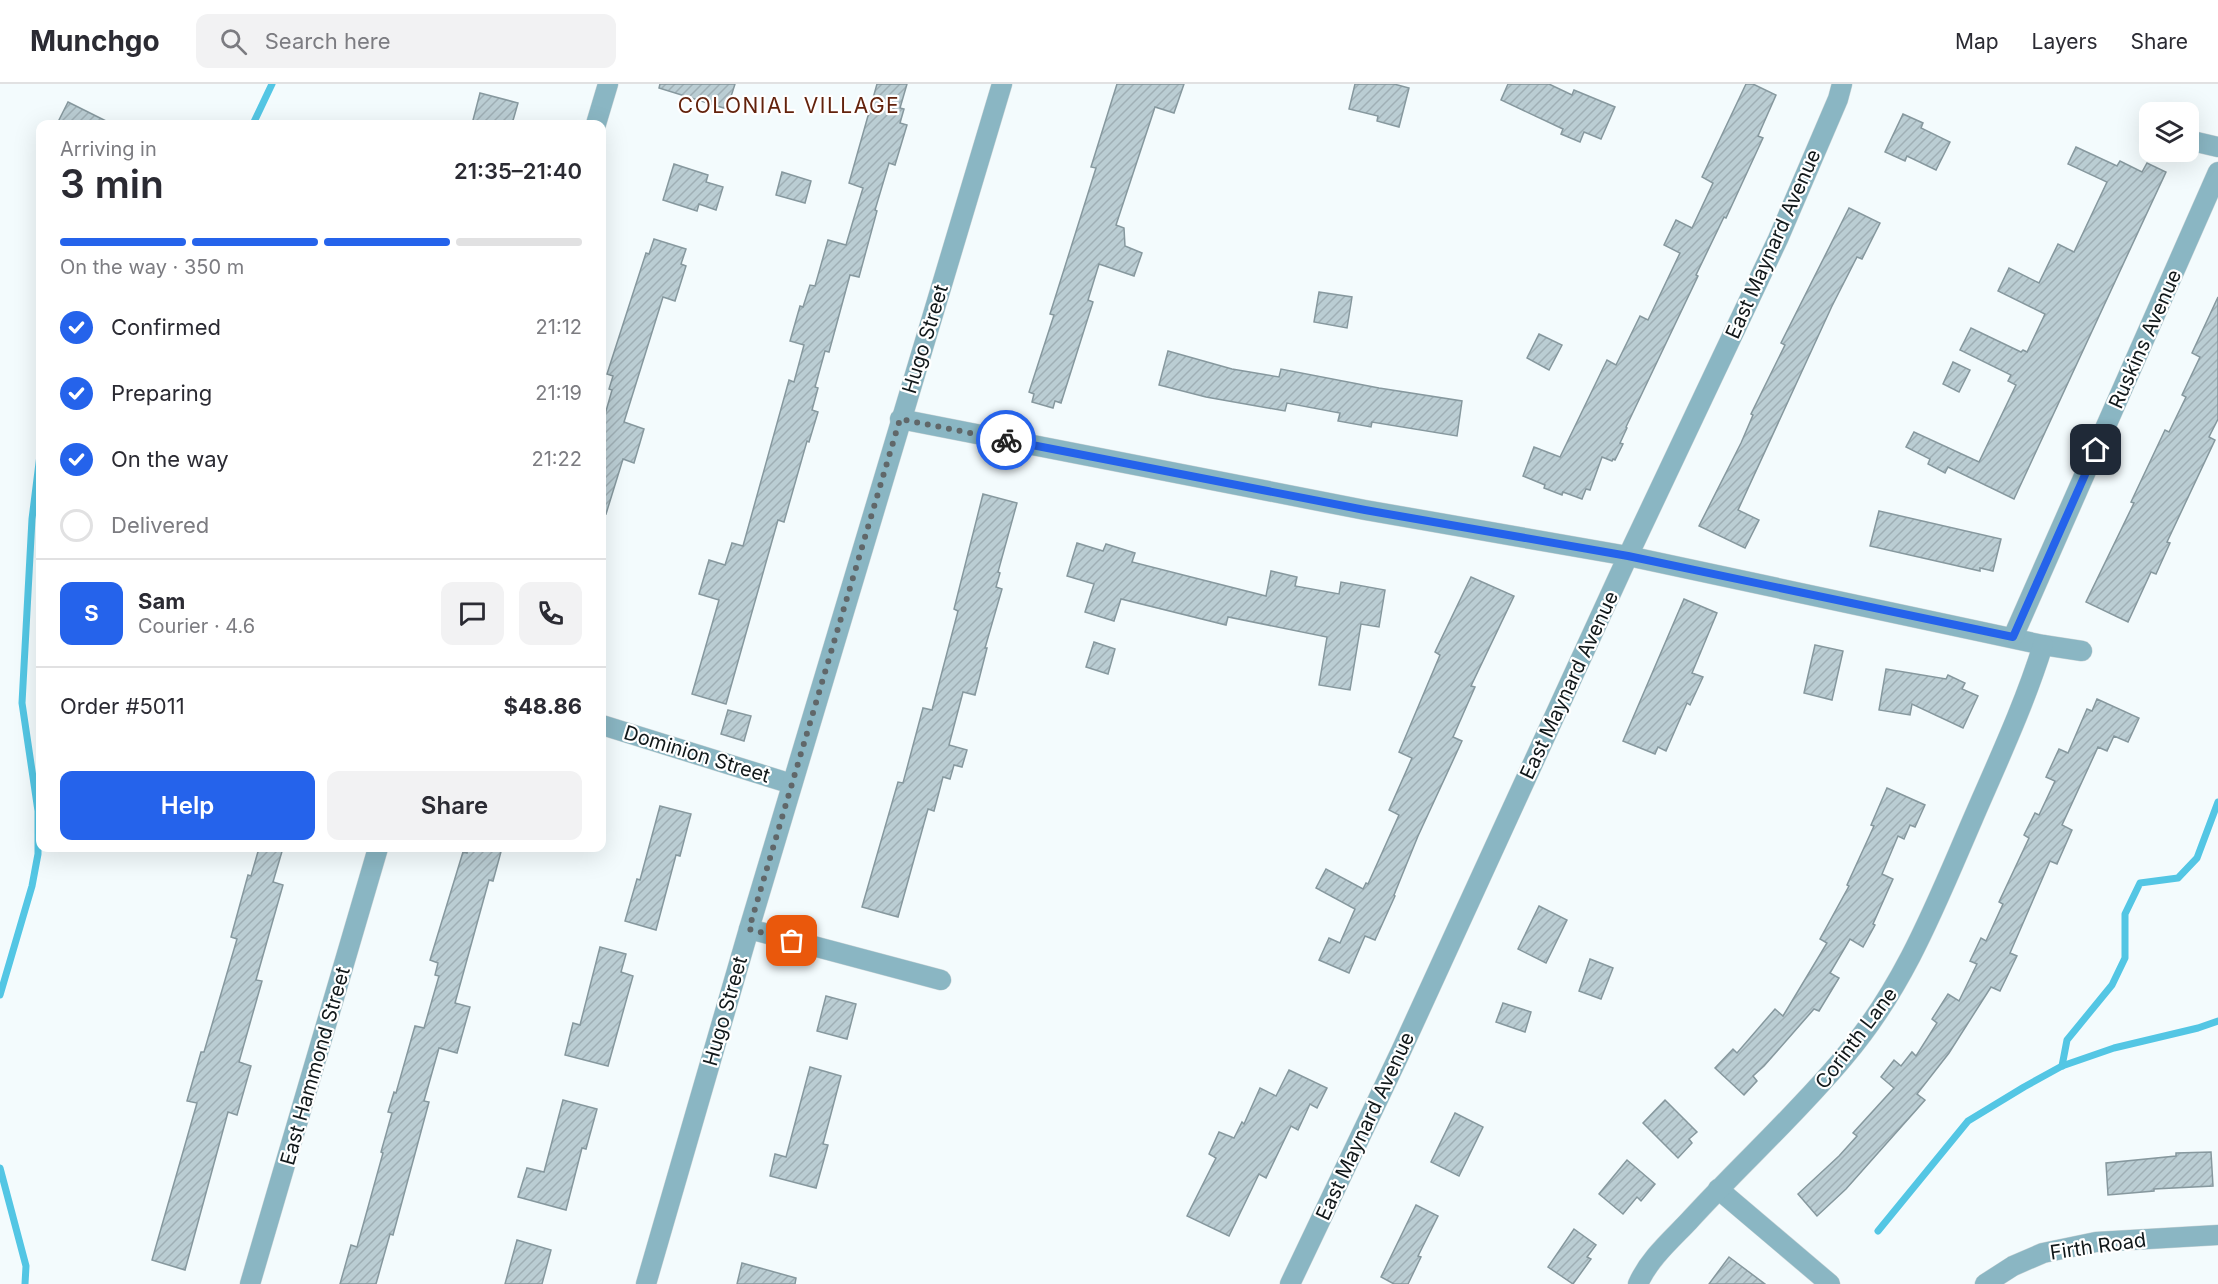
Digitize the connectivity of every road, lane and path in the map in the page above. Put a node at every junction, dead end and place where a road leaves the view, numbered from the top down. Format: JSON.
{"nodes":[{"id":1,"x":608,"y":84,"type":"edge"},
{"id":2,"x":1002,"y":84,"type":"edge"},
{"id":3,"x":1842,"y":84,"type":"edge"},
{"id":4,"x":597,"y":120,"type":"edge"},
{"id":5,"x":2199,"y":143,"type":"edge"},
{"id":6,"x":2218,"y":147,"type":"edge"},
{"id":7,"x":2218,"y":172,"type":"edge"},
{"id":8,"x":900,"y":419,"type":"junction"},
{"id":9,"x":1628,"y":556,"type":"junction"},
{"id":10,"x":2013,"y":637,"type":"junction"},
{"id":11,"x":2043,"y":645,"type":"junction"},
{"id":12,"x":2082,"y":651,"type":"dead end"},
{"id":13,"x":606,"y":726,"type":"edge"},
{"id":14,"x":792,"y":784,"type":"junction"},
{"id":15,"x":377,"y":852,"type":"edge"},
{"id":16,"x":749,"y":929,"type":"junction"},
{"id":17,"x":941,"y":980,"type":"dead end"},
{"id":18,"x":1718,"y":1189,"type":"junction"},
{"id":19,"x":2218,"y":1235,"type":"edge"},
{"id":20,"x":250,"y":1284,"type":"edge"},
{"id":21,"x":646,"y":1284,"type":"edge"},
{"id":22,"x":1290,"y":1284,"type":"edge"},
{"id":23,"x":1638,"y":1284,"type":"edge"},
{"id":24,"x":1830,"y":1284,"type":"edge"},
{"id":25,"x":1985,"y":1284,"type":"edge"}],
"edges":[{"from":1,"to":4,"type":"street"},
{"from":2,"to":8,"type":"street","name":"Hugo Street"},
{"from":3,"to":9,"type":"street","name":"East Maynard Avenue"},
{"from":5,"to":6,"type":"street"},
{"from":7,"to":10,"type":"street","name":"Ruskins Avenue"},
{"from":8,"to":9,"type":"street"},
{"from":8,"to":14,"type":"street","name":"Hugo Street"},
{"from":9,"to":10,"type":"street"},
{"from":9,"to":22,"type":"street","name":"East Maynard Avenue"},
{"from":10,"to":11,"type":"street"},
{"from":11,"to":12,"type":"street"},
{"from":11,"to":18,"type":"street","name":"Corinth Lane"},
{"from":13,"to":14,"type":"street","name":"Dominion Street"},
{"from":14,"to":16,"type":"street","name":"Hugo Street"},
{"from":15,"to":20,"type":"street","name":"East Hammond Street"},
{"from":16,"to":17,"type":"street"},
{"from":16,"to":21,"type":"street","name":"Hugo Street"},
{"from":18,"to":23,"type":"street","name":"Corinth Lane"},
{"from":18,"to":24,"type":"street"},
{"from":19,"to":25,"type":"street","name":"Firth Road"}]}
